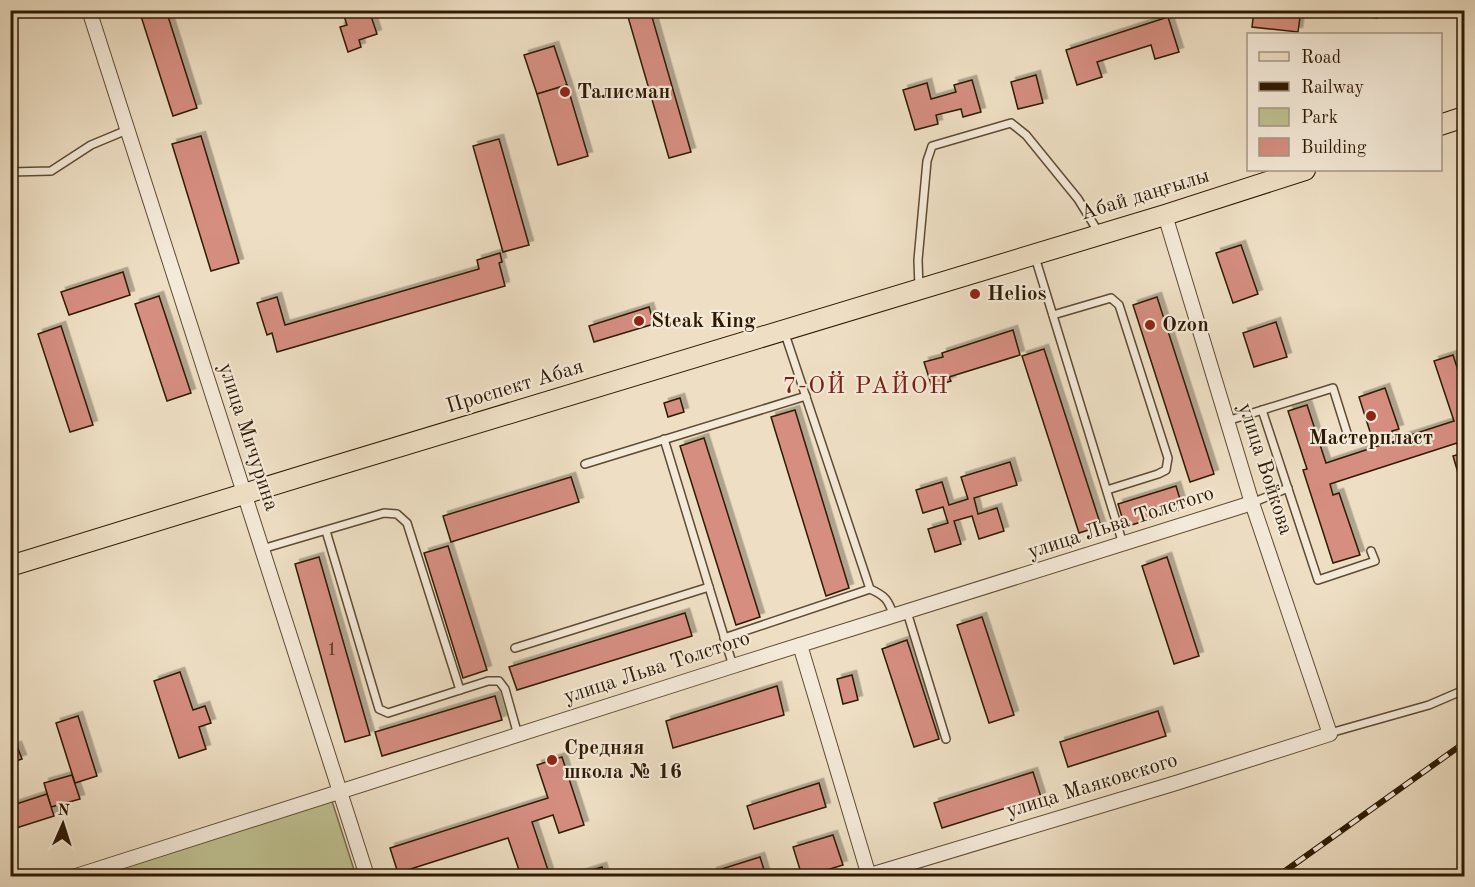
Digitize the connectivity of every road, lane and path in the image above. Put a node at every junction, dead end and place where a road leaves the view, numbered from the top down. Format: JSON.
{"nodes":[{"id":1,"x":89,"y":10,"type":"edge"},
{"id":2,"x":1464,"y":117,"type":"edge"},
{"id":3,"x":1442,"y":124,"type":"edge"},
{"id":4,"x":127,"y":129,"type":"junction"},
{"id":5,"x":1302,"y":171,"type":"edge"},
{"id":6,"x":10,"y":172,"type":"edge"},
{"id":7,"x":1165,"y":215,"type":"junction"},
{"id":8,"x":1100,"y":235,"type":"junction"},
{"id":9,"x":1034,"y":255,"type":"junction"},
{"id":10,"x":919,"y":290,"type":"junction"},
{"id":11,"x":1053,"y":315,"type":"junction"},
{"id":12,"x":784,"y":331,"type":"junction"},
{"id":13,"x":806,"y":396,"type":"junction"},
{"id":14,"x":1262,"y":410,"type":"junction"},
{"id":15,"x":1227,"y":421,"type":"junction"},
{"id":16,"x":1348,"y":436,"type":"dead end"},
{"id":17,"x":664,"y":439,"type":"junction"},
{"id":18,"x":585,"y":464,"type":"dead end"},
{"id":19,"x":1288,"y":488,"type":"junction"},
{"id":20,"x":1107,"y":490,"type":"junction"},
{"id":21,"x":244,"y":494,"type":"junction"},
{"id":22,"x":1252,"y":503,"type":"junction"},
{"id":23,"x":326,"y":531,"type":"junction"},
{"id":24,"x":1123,"y":544,"type":"junction"},
{"id":25,"x":262,"y":549,"type":"junction"},
{"id":26,"x":1371,"y":551,"type":"dead end"},
{"id":27,"x":10,"y":566,"type":"edge"},
{"id":28,"x":709,"y":587,"type":"junction"},
{"id":29,"x":870,"y":589,"type":"junction"},
{"id":30,"x":901,"y":614,"type":"junction"},
{"id":31,"x":724,"y":638,"type":"junction"},
{"id":32,"x":800,"y":645,"type":"junction"},
{"id":33,"x":515,"y":648,"type":"dead end"},
{"id":34,"x":733,"y":666,"type":"junction"},
{"id":35,"x":460,"y":690,"type":"junction"},
{"id":36,"x":1464,"y":690,"type":"edge"},
{"id":37,"x":1330,"y":734,"type":"junction"},
{"id":38,"x":518,"y":735,"type":"junction"},
{"id":39,"x":946,"y":739,"type":"dead end"},
{"id":40,"x":340,"y":792,"type":"junction"},
{"id":41,"x":76,"y":876,"type":"edge"},
{"id":42,"x":367,"y":876,"type":"edge"},
{"id":43,"x":868,"y":876,"type":"edge"}],
"edges":[{"from":1,"to":4,"type":"street","name":"улица Мичурина"},
{"from":2,"to":3,"type":"main road"},
{"from":4,"to":6,"type":"lane"},
{"from":4,"to":21,"type":"street","name":"улица Мичурина"},
{"from":5,"to":7,"type":"main road","name":"Абай даңғылы"},
{"from":7,"to":8,"type":"main road","name":"Абай даңғылы"},
{"from":7,"to":15,"type":"street","name":"улица Войкова"},
{"from":8,"to":9,"type":"main road","name":"Абай даңғылы"},
{"from":8,"to":10,"type":"lane"},
{"from":9,"to":10,"type":"main road","name":"Проспект Абая"},
{"from":9,"to":11,"type":"lane"},
{"from":10,"to":12,"type":"main road","name":"Проспект Абая"},
{"from":11,"to":20,"type":"lane"},
{"from":11,"to":20,"type":"lane"},
{"from":12,"to":13,"type":"lane"},
{"from":12,"to":21,"type":"main road","name":"Проспект Абая"},
{"from":13,"to":17,"type":"lane"},
{"from":13,"to":29,"type":"lane"},
{"from":14,"to":15,"type":"lane"},
{"from":14,"to":16,"type":"lane"},
{"from":14,"to":19,"type":"lane"},
{"from":15,"to":22,"type":"street","name":"улица Войкова"},
{"from":17,"to":18,"type":"lane"},
{"from":17,"to":28,"type":"lane"},
{"from":19,"to":22,"type":"lane"},
{"from":19,"to":26,"type":"lane"},
{"from":20,"to":24,"type":"lane"},
{"from":21,"to":25,"type":"street","name":"улица Мичурина"},
{"from":21,"to":27,"type":"main road","name":"Проспект Абая"},
{"from":22,"to":24,"type":"street","name":"улица Льва Толстого"},
{"from":22,"to":37,"type":"street","name":"улица Войкова"},
{"from":23,"to":25,"type":"lane"},
{"from":23,"to":35,"type":"lane"},
{"from":23,"to":35,"type":"lane"},
{"from":24,"to":30,"type":"street","name":"улица Льва Толстого"},
{"from":25,"to":40,"type":"street","name":"улица Мичурина"},
{"from":28,"to":31,"type":"lane"},
{"from":28,"to":33,"type":"lane"},
{"from":29,"to":30,"type":"lane"},
{"from":29,"to":31,"type":"lane"},
{"from":30,"to":32,"type":"street","name":"улица Льва Толстого"},
{"from":30,"to":39,"type":"lane"},
{"from":31,"to":34,"type":"lane"},
{"from":32,"to":34,"type":"street","name":"улица Льва Толстого"},
{"from":32,"to":43,"type":"street"},
{"from":34,"to":38,"type":"street","name":"улица Льва Толстого"},
{"from":35,"to":38,"type":"lane"},
{"from":36,"to":37,"type":"lane"},
{"from":37,"to":43,"type":"street","name":"улица Маяковского"},
{"from":38,"to":40,"type":"street","name":"улица Льва Толстого"},
{"from":40,"to":41,"type":"street","name":"улица Льва Толстого"},
{"from":40,"to":42,"type":"street","name":"улица Мичурина"}]}
